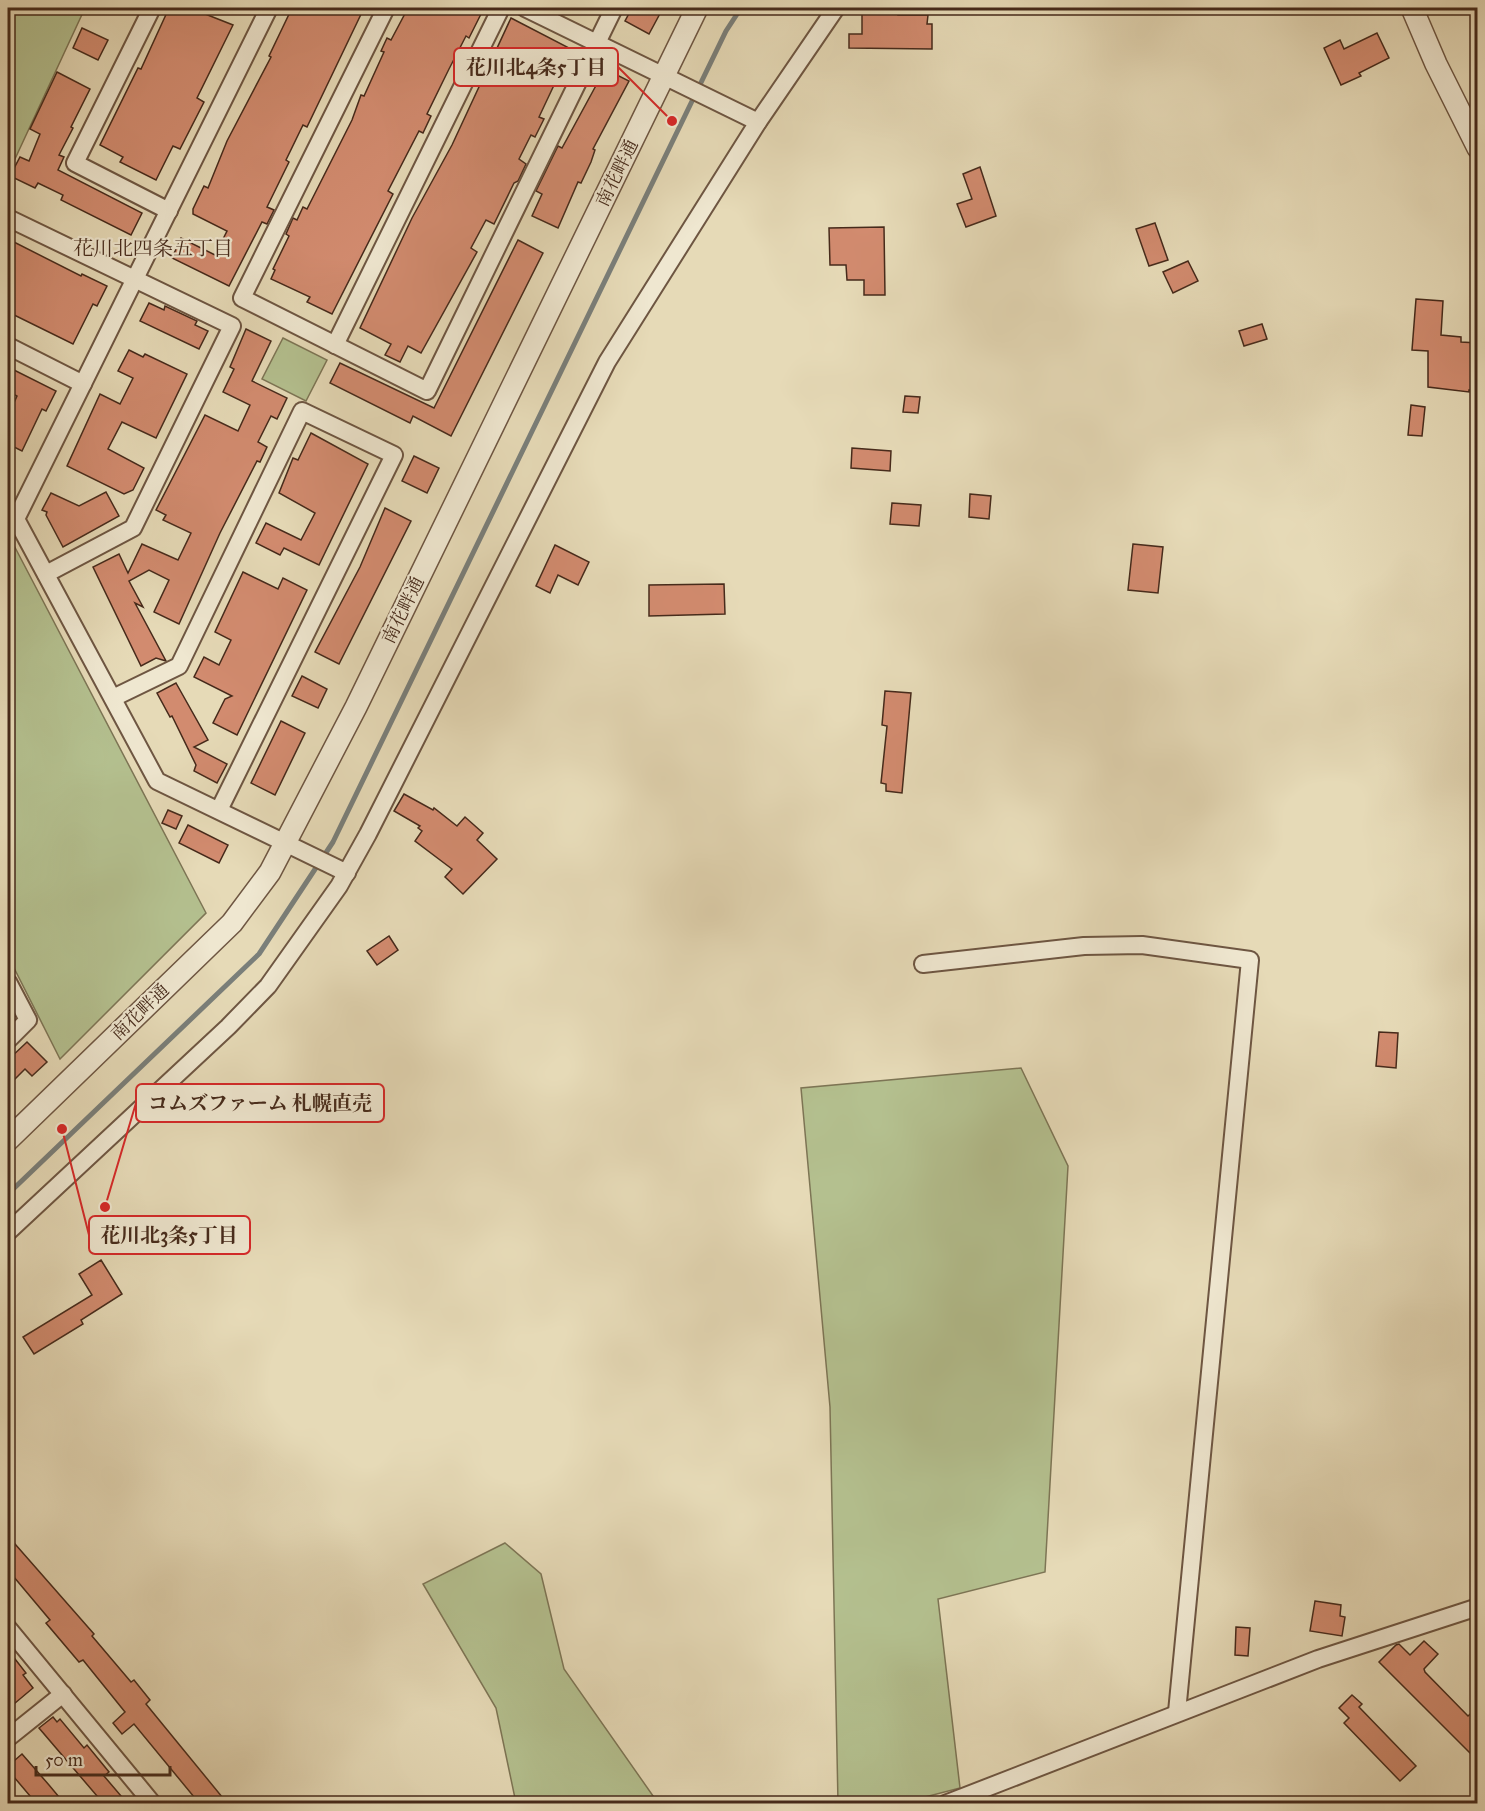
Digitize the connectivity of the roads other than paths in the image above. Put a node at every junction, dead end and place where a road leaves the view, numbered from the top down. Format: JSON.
{"nodes":[{"id":1,"x":152,"y":8,"type":"edge"},
{"id":2,"x":269,"y":8,"type":"edge"},
{"id":3,"x":386,"y":8,"type":"edge"},
{"id":4,"x":501,"y":8,"type":"edge"},
{"id":5,"x":525,"y":8,"type":"edge"},
{"id":6,"x":614,"y":8,"type":"edge"},
{"id":7,"x":697,"y":8,"type":"edge"},
{"id":8,"x":836,"y":8,"type":"edge"},
{"id":9,"x":1412,"y":8,"type":"edge"},
{"id":10,"x":596,"y":42,"type":"junction"},
{"id":11,"x":664,"y":76,"type":"junction"},
{"id":12,"x":758,"y":122,"type":"junction"},
{"id":13,"x":1478,"y":148,"type":"edge"},
{"id":14,"x":169,"y":211,"type":"junction"},
{"id":15,"x":8,"y":218,"type":"edge"},
{"id":16,"x":135,"y":278,"type":"junction"},
{"id":17,"x":335,"y":345,"type":"junction"},
{"id":18,"x":8,"y":346,"type":"edge"},
{"id":19,"x":83,"y":384,"type":"junction"},
{"id":20,"x":12,"y":514,"type":"edge"},
{"id":21,"x":46,"y":574,"type":"junction"},
{"id":22,"x":113,"y":698,"type":"junction"},
{"id":23,"x":219,"y":810,"type":"junction"},
{"id":24,"x":286,"y":842,"type":"junction"},
{"id":25,"x":347,"y":873,"type":"junction"},
{"id":26,"x":923,"y":964,"type":"dead end"},
{"id":27,"x":8,"y":982,"type":"edge"},
{"id":28,"x":8,"y":1040,"type":"edge"},
{"id":29,"x":8,"y":1140,"type":"edge"},
{"id":30,"x":8,"y":1232,"type":"edge"},
{"id":31,"x":1478,"y":1607,"type":"edge"},
{"id":32,"x":8,"y":1628,"type":"edge"},
{"id":33,"x":63,"y":1694,"type":"junction"},
{"id":34,"x":1177,"y":1712,"type":"junction"},
{"id":35,"x":8,"y":1738,"type":"edge"},
{"id":36,"x":153,"y":1803,"type":"edge"},
{"id":37,"x":945,"y":1803,"type":"edge"}],
"edges":[{"from":1,"to":14,"type":"street"},
{"from":2,"to":14,"type":"street"},
{"from":3,"to":17,"type":"street"},
{"from":4,"to":17,"type":"street"},
{"from":5,"to":10,"type":"street"},
{"from":6,"to":10,"type":"street"},
{"from":7,"to":11,"type":"street","name":"南花畔通"},
{"from":8,"to":12,"type":"street"},
{"from":9,"to":13,"type":"street"},
{"from":10,"to":11,"type":"street"},
{"from":10,"to":17,"type":"street"},
{"from":11,"to":12,"type":"street"},
{"from":11,"to":24,"type":"street","name":"南花畔通"},
{"from":12,"to":25,"type":"street"},
{"from":14,"to":16,"type":"street"},
{"from":15,"to":16,"type":"street"},
{"from":16,"to":19,"type":"street"},
{"from":16,"to":21,"type":"street"},
{"from":18,"to":19,"type":"street"},
{"from":19,"to":20,"type":"street"},
{"from":20,"to":21,"type":"street"},
{"from":21,"to":22,"type":"street"},
{"from":22,"to":23,"type":"street"},
{"from":22,"to":23,"type":"street"},
{"from":23,"to":24,"type":"street"},
{"from":24,"to":25,"type":"street"},
{"from":24,"to":29,"type":"street","name":"南花畔通"},
{"from":25,"to":30,"type":"street"},
{"from":26,"to":34,"type":"street"},
{"from":27,"to":28,"type":"street"},
{"from":31,"to":34,"type":"street"},
{"from":32,"to":33,"type":"street"},
{"from":33,"to":35,"type":"street"},
{"from":33,"to":36,"type":"street"},
{"from":34,"to":37,"type":"street"}]}
